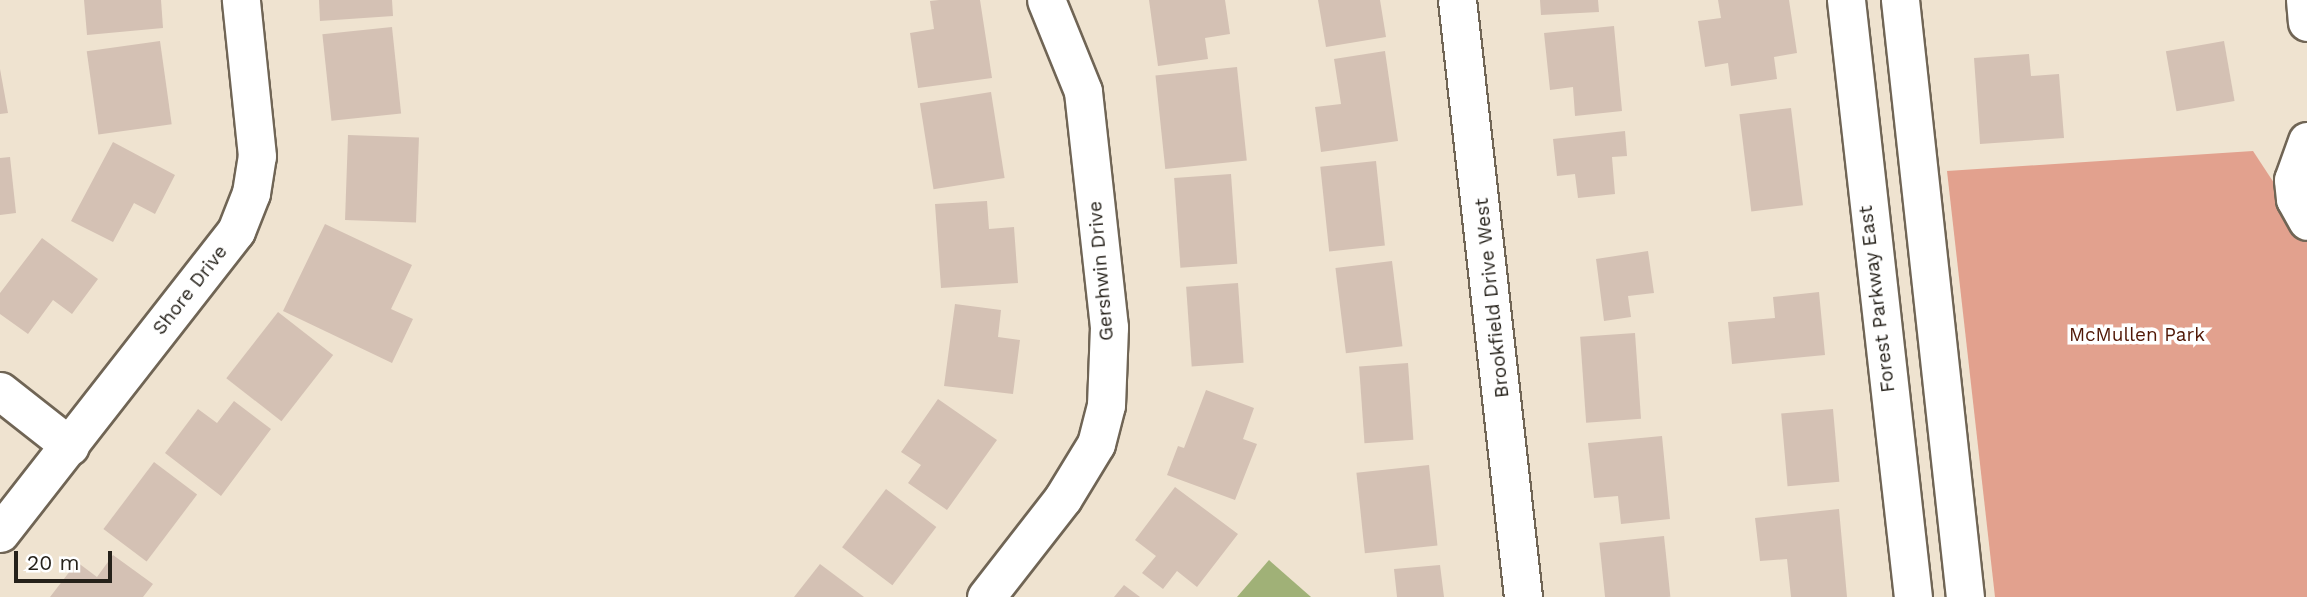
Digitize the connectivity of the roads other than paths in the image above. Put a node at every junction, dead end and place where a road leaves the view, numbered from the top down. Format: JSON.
{"nodes":[{"id":1,"x":241,"y":0,"type":"edge"},
{"id":2,"x":1046,"y":0,"type":"edge"},
{"id":3,"x":1457,"y":0,"type":"edge"},
{"id":4,"x":1846,"y":0,"type":"edge"},
{"id":5,"x":1900,"y":0,"type":"edge"},
{"id":6,"x":2305,"y":0,"type":"edge"},
{"id":7,"x":2307,"y":22,"type":"edge"},
{"id":8,"x":2307,"y":141,"type":"edge"},
{"id":9,"x":2307,"y":221,"type":"edge"},
{"id":10,"x":0,"y":391,"type":"edge"},
{"id":11,"x":70,"y":446,"type":"junction"},
{"id":12,"x":0,"y":533,"type":"edge"},
{"id":13,"x":986,"y":597,"type":"edge"},
{"id":14,"x":1523,"y":597,"type":"edge"},
{"id":15,"x":1913,"y":597,"type":"edge"},
{"id":16,"x":1965,"y":597,"type":"edge"}],
"edges":[{"from":1,"to":11,"type":"street","name":"Shore Drive"},
{"from":2,"to":13,"type":"street","name":"Gershwin Drive"},
{"from":3,"to":14,"type":"street","name":"Brookfield Drive West"},
{"from":4,"to":15,"type":"street","name":"Forest Parkway East"},
{"from":5,"to":16,"type":"street"},
{"from":6,"to":7,"type":"street"},
{"from":8,"to":9,"type":"street"},
{"from":10,"to":11,"type":"street"},
{"from":11,"to":12,"type":"street","name":"Shore Drive"}]}
